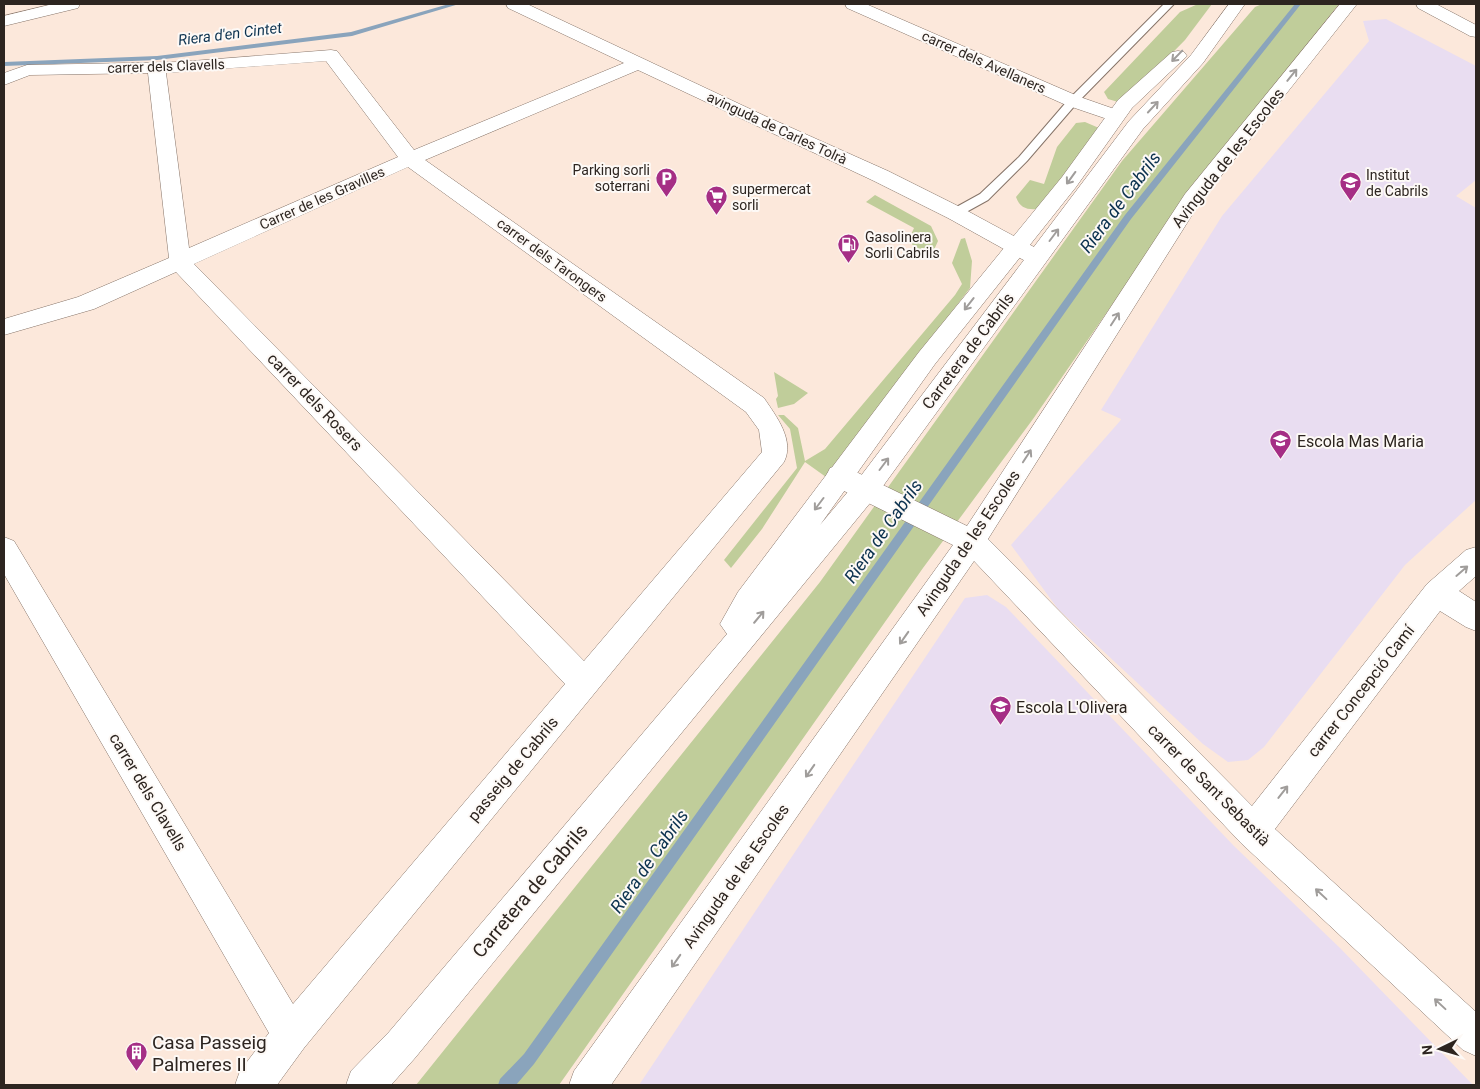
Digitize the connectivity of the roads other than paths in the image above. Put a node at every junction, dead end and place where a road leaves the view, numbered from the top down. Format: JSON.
{"nodes":[{"id":1,"x":72,"y":4,"type":"edge"},
{"id":2,"x":514,"y":4,"type":"edge"},
{"id":3,"x":853,"y":4,"type":"edge"},
{"id":4,"x":1169,"y":4,"type":"edge"},
{"id":5,"x":1218,"y":4,"type":"edge"},
{"id":6,"x":1237,"y":4,"type":"edge"},
{"id":7,"x":1349,"y":4,"type":"edge"},
{"id":8,"x":1424,"y":4,"type":"edge"},
{"id":9,"x":4,"y":21,"type":"edge"},
{"id":10,"x":1476,"y":32,"type":"edge"},
{"id":11,"x":330,"y":55,"type":"joint"},
{"id":12,"x":639,"y":63,"type":"junction"},
{"id":13,"x":156,"y":68,"type":"junction"},
{"id":14,"x":4,"y":80,"type":"edge"},
{"id":15,"x":1073,"y":101,"type":"junction"},
{"id":16,"x":1116,"y":116,"type":"junction"},
{"id":17,"x":410,"y":159,"type":"junction"},
{"id":18,"x":954,"y":213,"type":"junction"},
{"id":19,"x":1016,"y":247,"type":"junction"},
{"id":20,"x":1036,"y":258,"type":"junction"},
{"id":21,"x":180,"y":262,"type":"junction"},
{"id":22,"x":4,"y":327,"type":"edge"},
{"id":23,"x":775,"y":455,"type":"joint"},
{"id":24,"x":839,"y":476,"type":"junction"},
{"id":25,"x":872,"y":492,"type":"junction"},
{"id":26,"x":961,"y":536,"type":"junction"},
{"id":27,"x":4,"y":549,"type":"edge"},
{"id":28,"x":1476,"y":559,"type":"edge"},
{"id":29,"x":1437,"y":593,"type":"junction"},
{"id":30,"x":1476,"y":618,"type":"edge"},
{"id":31,"x":585,"y":683,"type":"junction"},
{"id":32,"x":694,"y":694,"type":"junction"},
{"id":33,"x":1253,"y":831,"type":"junction"},
{"id":34,"x":291,"y":1035,"type":"junction"},
{"id":35,"x":1476,"y":1037,"type":"edge"},
{"id":36,"x":254,"y":1085,"type":"edge"},
{"id":37,"x":365,"y":1085,"type":"edge"},
{"id":38,"x":588,"y":1085,"type":"edge"}],
"edges":[{"from":1,"to":9,"type":"street"},
{"from":2,"to":12,"type":"street","name":"avinguda de Carles Tolrà"},
{"from":3,"to":15,"type":"street","name":"carrer dels Avellaners"},
{"from":4,"to":15,"type":"lane"},
{"from":5,"to":16,"type":"street","name":"Carretera de Cabrils","one_way":true},
{"from":20,"to":6,"type":"street","name":"Carretera de Cabrils","one_way":true},
{"from":26,"to":7,"type":"street","name":"Avinguda de les Escoles","one_way":true},
{"from":8,"to":10,"type":"street"},
{"from":11,"to":13,"type":"street","name":"carrer dels Clavells"},
{"from":11,"to":17,"type":"street","name":"carrer dels Tarongers"},
{"from":12,"to":17,"type":"street","name":"Carrer de les Gravilles"},
{"from":12,"to":18,"type":"street","name":"avinguda de Carles Tolrà"},
{"from":13,"to":14,"type":"street","name":"carrer dels Clavells"},
{"from":13,"to":21,"type":"street"},
{"from":15,"to":16,"type":"street","name":"carrer dels Avellaners"},
{"from":15,"to":18,"type":"lane"},
{"from":16,"to":19,"type":"street","name":"Carretera de Cabrils","one_way":true},
{"from":17,"to":21,"type":"street","name":"Carrer de les Gravilles"},
{"from":17,"to":23,"type":"street","name":"carrer dels Tarongers"},
{"from":18,"to":19,"type":"street","name":"avinguda de Carles Tolrà"},
{"from":19,"to":20,"type":"street","name":"avinguda de Carles Tolrà"},
{"from":19,"to":24,"type":"street","name":"Carretera de Cabrils","one_way":true},
{"from":25,"to":20,"type":"street","name":"Carretera de Cabrils","one_way":true},
{"from":21,"to":22,"type":"street","name":"Carrer de les Gravilles"},
{"from":21,"to":31,"type":"street","name":"carrer dels Rosers"},
{"from":23,"to":31,"type":"street","name":"passeig de Cabrils"},
{"from":24,"to":25,"type":"street","name":"carrer de Sant Sebastià"},
{"from":24,"to":32,"type":"street","name":"Carretera de Cabrils","one_way":true},
{"from":25,"to":26,"type":"street","name":"carrer de Sant Sebastià"},
{"from":32,"to":25,"type":"street","name":"Carretera de Cabrils","one_way":true},
{"from":26,"to":33,"type":"street","name":"carrer de Sant Sebastià"},
{"from":26,"to":38,"type":"street","name":"Avinguda de les Escoles","one_way":true},
{"from":27,"to":34,"type":"street","name":"carrer dels Clavells"},
{"from":29,"to":28,"type":"street","name":"carrer Concepció Camí","one_way":true},
{"from":29,"to":30,"type":"street"},
{"from":33,"to":29,"type":"street","name":"carrer Concepció Camí","one_way":true},
{"from":31,"to":34,"type":"street","name":"passeig de Cabrils"},
{"from":32,"to":37,"type":"street","name":"Carretera de Cabrils"},
{"from":35,"to":33,"type":"street","name":"carrer de Sant Sebastià","one_way":true},
{"from":34,"to":36,"type":"street","name":"passeig de Cabrils"}]}
